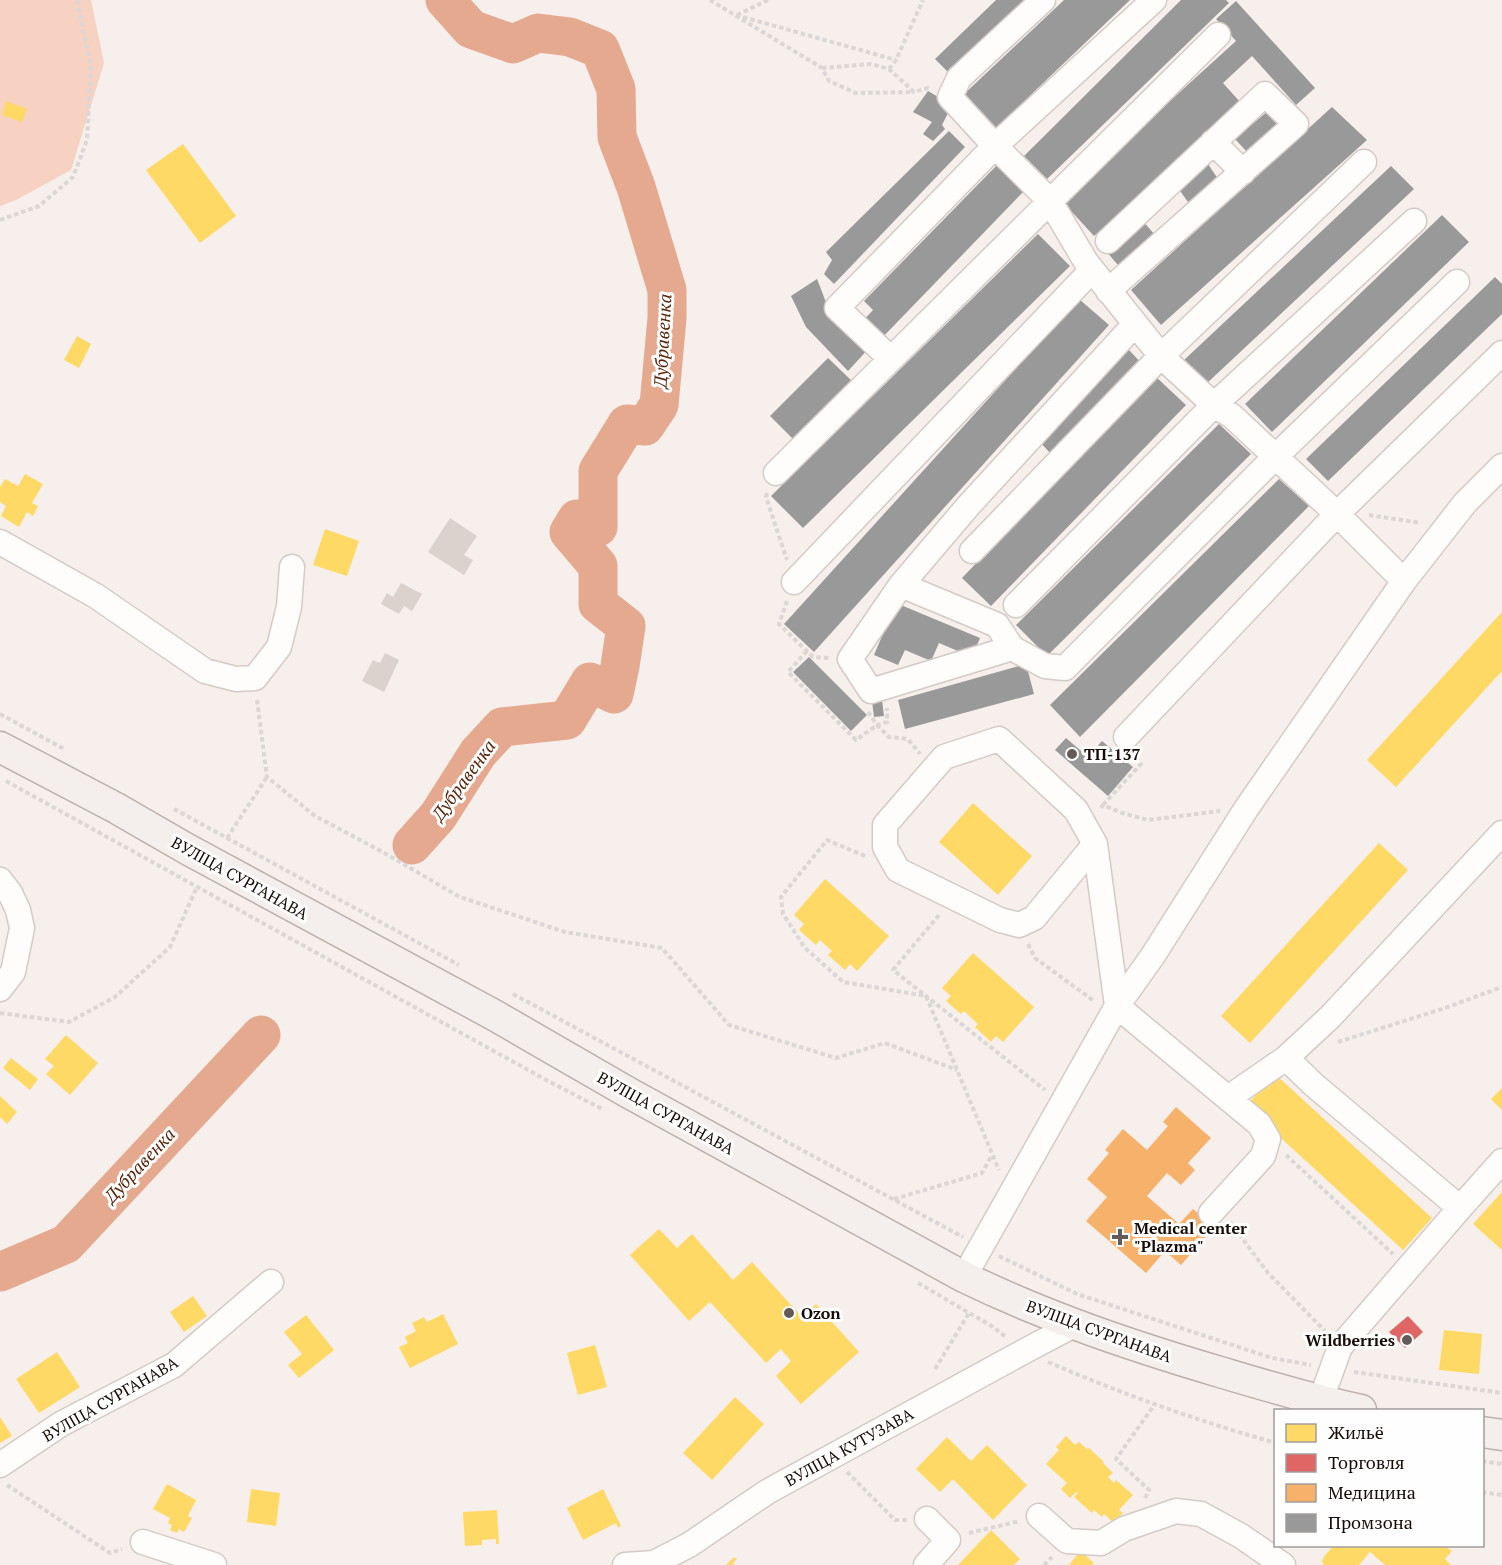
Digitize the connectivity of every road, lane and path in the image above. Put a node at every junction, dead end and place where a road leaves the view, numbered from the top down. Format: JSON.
{"nodes":[{"id":1,"x":77,"y":0,"type":"edge"},
{"id":2,"x":710,"y":0,"type":"edge"},
{"id":3,"x":768,"y":0,"type":"edge"},
{"id":4,"x":923,"y":0,"type":"edge"},
{"id":5,"x":1043,"y":0,"type":"edge"},
{"id":6,"x":1154,"y":0,"type":"edge"},
{"id":7,"x":736,"y":15,"type":"junction"},
{"id":8,"x":1218,"y":35,"type":"dead end"},
{"id":9,"x":896,"y":60,"type":"junction"},
{"id":10,"x":822,"y":68,"type":"junction"},
{"id":11,"x":889,"y":69,"type":"junction"},
{"id":12,"x":915,"y":92,"type":"junction"},
{"id":13,"x":951,"y":97,"type":"junction"},
{"id":14,"x":1213,"y":142,"type":"junction"},
{"id":15,"x":995,"y":146,"type":"junction"},
{"id":16,"x":1364,"y":162,"type":"dead end"},
{"id":17,"x":1242,"y":172,"type":"junction"},
{"id":18,"x":1153,"y":200,"type":"junction"},
{"id":19,"x":1050,"y":201,"type":"junction"},
{"id":20,"x":0,"y":220,"type":"edge"},
{"id":21,"x":1414,"y":221,"type":"dead end"},
{"id":22,"x":1178,"y":229,"type":"junction"},
{"id":23,"x":1108,"y":241,"type":"dead end"},
{"id":24,"x":1092,"y":270,"type":"junction"},
{"id":25,"x":1457,"y":282,"type":"dead end"},
{"id":26,"x":1107,"y":291,"type":"junction"},
{"id":27,"x":1135,"y":324,"type":"junction"},
{"id":28,"x":1502,"y":353,"type":"edge"},
{"id":29,"x":1161,"y":356,"type":"junction"},
{"id":30,"x":891,"y":358,"type":"junction"},
{"id":31,"x":1214,"y":405,"type":"junction"},
{"id":32,"x":1275,"y":457,"type":"junction"},
{"id":33,"x":1502,"y":466,"type":"edge"},
{"id":34,"x":776,"y":473,"type":"dead end"},
{"id":35,"x":1342,"y":519,"type":"junction"},
{"id":36,"x":1446,"y":527,"type":"junction"},
{"id":37,"x":0,"y":542,"type":"edge"},
{"id":38,"x":972,"y":551,"type":"dead end"},
{"id":39,"x":292,"y":567,"type":"dead end"},
{"id":40,"x":1404,"y":581,"type":"junction"},
{"id":41,"x":794,"y":582,"type":"dead end"},
{"id":42,"x":901,"y":585,"type":"junction"},
{"id":43,"x":1016,"y":605,"type":"dead end"},
{"id":44,"x":1012,"y":648,"type":"junction"},
{"id":45,"x":807,"y":651,"type":"dead end"},
{"id":46,"x":255,"y":678,"type":"junction"},
{"id":47,"x":0,"y":714,"type":"edge"},
{"id":48,"x":1126,"y":737,"type":"joint"},
{"id":49,"x":0,"y":747,"type":"edge"},
{"id":50,"x":70,"y":753,"type":"dead end"},
{"id":51,"x":932,"y":771,"type":"junction"},
{"id":52,"x":267,"y":777,"type":"junction"},
{"id":53,"x":0,"y":778,"type":"edge"},
{"id":54,"x":1103,"y":805,"type":"junction"},
{"id":55,"x":170,"y":807,"type":"dead end"},
{"id":56,"x":1239,"y":821,"type":"junction"},
{"id":57,"x":1502,"y":833,"type":"edge"},
{"id":58,"x":226,"y":838,"type":"junction"},
{"id":59,"x":1091,"y":838,"type":"junction"},
{"id":60,"x":898,"y":870,"type":"junction"},
{"id":61,"x":0,"y":880,"type":"edge"},
{"id":62,"x":196,"y":887,"type":"junction"},
{"id":63,"x":954,"y":898,"type":"junction"},
{"id":64,"x":1019,"y":925,"type":"junction"},
{"id":65,"x":465,"y":968,"type":"dead end"},
{"id":66,"x":1502,"y":987,"type":"edge"},
{"id":67,"x":0,"y":989,"type":"edge"},
{"id":68,"x":506,"y":990,"type":"dead end"},
{"id":69,"x":926,"y":996,"type":"junction"},
{"id":70,"x":1115,"y":1010,"type":"junction"},
{"id":71,"x":0,"y":1013,"type":"edge"},
{"id":72,"x":1331,"y":1044,"type":"dead end"},
{"id":73,"x":1286,"y":1058,"type":"junction"},
{"id":74,"x":957,"y":1070,"type":"junction"},
{"id":75,"x":1228,"y":1098,"type":"junction"},
{"id":76,"x":1062,"y":1104,"type":"junction"},
{"id":77,"x":612,"y":1114,"type":"dead end"},
{"id":78,"x":1268,"y":1139,"type":"junction"},
{"id":79,"x":992,"y":1155,"type":"junction"},
{"id":80,"x":1502,"y":1161,"type":"edge"},
{"id":81,"x":1010,"y":1196,"type":"junction"},
{"id":82,"x":893,"y":1199,"type":"junction"},
{"id":83,"x":1460,"y":1208,"type":"junction"},
{"id":84,"x":1214,"y":1209,"type":"joint"},
{"id":85,"x":981,"y":1247,"type":"junction"},
{"id":86,"x":1408,"y":1268,"type":"junction"},
{"id":87,"x":964,"y":1277,"type":"junction"},
{"id":88,"x":909,"y":1278,"type":"dead end"},
{"id":89,"x":271,"y":1282,"type":"dead end"},
{"id":90,"x":969,"y":1313,"type":"junction"},
{"id":91,"x":1074,"y":1325,"type":"junction"},
{"id":92,"x":1023,"y":1352,"type":"junction"},
{"id":93,"x":1336,"y":1358,"type":"junction"},
{"id":94,"x":935,"y":1369,"type":"dead end"},
{"id":95,"x":1502,"y":1393,"type":"edge"},
{"id":96,"x":1320,"y":1402,"type":"junction"},
{"id":97,"x":1155,"y":1404,"type":"junction"},
{"id":98,"x":1355,"y":1409,"type":"edge"},
{"id":99,"x":1484,"y":1432,"type":"edge"},
{"id":100,"x":1502,"y":1435,"type":"edge"},
{"id":101,"x":1274,"y":1443,"type":"edge"},
{"id":102,"x":832,"y":1456,"type":"junction"},
{"id":103,"x":1484,"y":1461,"type":"edge"},
{"id":104,"x":1502,"y":1464,"type":"edge"},
{"id":105,"x":0,"y":1465,"type":"edge"},
{"id":106,"x":0,"y":1481,"type":"edge"},
{"id":107,"x":1484,"y":1492,"type":"edge"},
{"id":108,"x":1502,"y":1495,"type":"edge"},
{"id":109,"x":1039,"y":1516,"type":"dead end"},
{"id":110,"x":927,"y":1519,"type":"joint"},
{"id":111,"x":998,"y":1526,"type":"dead end"},
{"id":112,"x":1130,"y":1527,"type":"junction"},
{"id":113,"x":975,"y":1530,"type":"dead end"},
{"id":114,"x":143,"y":1542,"type":"joint"},
{"id":115,"x":689,"y":1545,"type":"junction"},
{"id":116,"x":214,"y":1565,"type":"edge"},
{"id":117,"x":625,"y":1565,"type":"edge"},
{"id":118,"x":669,"y":1565,"type":"edge"},
{"id":119,"x":926,"y":1565,"type":"edge"},
{"id":120,"x":1283,"y":1565,"type":"edge"}],
"edges":[{"from":1,"to":20,"type":"path"},
{"from":2,"to":7,"type":"path"},
{"from":3,"to":7,"type":"path"},
{"from":4,"to":9,"type":"path"},
{"from":5,"to":13,"type":"street"},
{"from":6,"to":15,"type":"street"},
{"from":7,"to":9,"type":"path"},
{"from":7,"to":10,"type":"path"},
{"from":8,"to":19,"type":"street"},
{"from":9,"to":11,"type":"path"},
{"from":10,"to":11,"type":"path"},
{"from":10,"to":12,"type":"path"},
{"from":11,"to":12,"type":"path"},
{"from":12,"to":13,"type":"path"},
{"from":13,"to":15,"type":"street"},
{"from":14,"to":17,"type":"street"},
{"from":14,"to":17,"type":"street"},
{"from":14,"to":18,"type":"street"},
{"from":15,"to":19,"type":"street"},
{"from":15,"to":30,"type":"street"},
{"from":16,"to":29,"type":"street"},
{"from":17,"to":22,"type":"street"},
{"from":18,"to":22,"type":"street"},
{"from":18,"to":23,"type":"street"},
{"from":19,"to":24,"type":"street"},
{"from":19,"to":30,"type":"street"},
{"from":21,"to":31,"type":"street"},
{"from":22,"to":26,"type":"street"},
{"from":24,"to":26,"type":"street"},
{"from":24,"to":41,"type":"street"},
{"from":25,"to":32,"type":"street"},
{"from":26,"to":27,"type":"street"},
{"from":27,"to":29,"type":"street"},
{"from":27,"to":42,"type":"street"},
{"from":28,"to":35,"type":"street"},
{"from":29,"to":31,"type":"street"},
{"from":29,"to":38,"type":"street"},
{"from":30,"to":34,"type":"street"},
{"from":31,"to":32,"type":"street"},
{"from":31,"to":43,"type":"street"},
{"from":32,"to":35,"type":"street"},
{"from":32,"to":44,"type":"street"},
{"from":33,"to":36,"type":"street"},
{"from":35,"to":36,"type":"path"},
{"from":35,"to":40,"type":"street"},
{"from":35,"to":48,"type":"street"},
{"from":36,"to":40,"type":"street"},
{"from":37,"to":46,"type":"street"},
{"from":39,"to":46,"type":"street"},
{"from":40,"to":56,"type":"street"},
{"from":42,"to":44,"type":"street"},
{"from":42,"to":44,"type":"street"},
{"from":45,"to":51,"type":"path"},
{"from":46,"to":52,"type":"path"},
{"from":47,"to":50,"type":"path"},
{"from":48,"to":54,"type":"path"},
{"from":49,"to":87,"type":"main road","name":"ВУЛІЦА СУРГАНАВА"},
{"from":51,"to":59,"type":"street"},
{"from":51,"to":60,"type":"street"},
{"from":52,"to":58,"type":"path"},
{"from":52,"to":74,"type":"path"},
{"from":53,"to":62,"type":"path"},
{"from":54,"to":56,"type":"path"},
{"from":54,"to":59,"type":"path"},
{"from":55,"to":58,"type":"path"},
{"from":56,"to":70,"type":"street"},
{"from":57,"to":73,"type":"street"},
{"from":58,"to":65,"type":"path"},
{"from":59,"to":64,"type":"street"},
{"from":59,"to":70,"type":"street"},
{"from":60,"to":63,"type":"street"},
{"from":60,"to":69,"type":"path"},
{"from":61,"to":67,"type":"street"},
{"from":62,"to":71,"type":"path"},
{"from":62,"to":77,"type":"path"},
{"from":63,"to":64,"type":"street"},
{"from":63,"to":69,"type":"path"},
{"from":64,"to":70,"type":"path"},
{"from":66,"to":72,"type":"path"},
{"from":68,"to":82,"type":"path"},
{"from":69,"to":74,"type":"path"},
{"from":69,"to":76,"type":"path"},
{"from":70,"to":75,"type":"street"},
{"from":70,"to":76,"type":"street"},
{"from":73,"to":75,"type":"street"},
{"from":73,"to":83,"type":"street"},
{"from":74,"to":79,"type":"path"},
{"from":75,"to":78,"type":"street"},
{"from":76,"to":81,"type":"street"},
{"from":78,"to":84,"type":"street"},
{"from":78,"to":86,"type":"path"},
{"from":79,"to":81,"type":"path"},
{"from":79,"to":82,"type":"path"},
{"from":80,"to":83,"type":"street"},
{"from":81,"to":85,"type":"street"},
{"from":82,"to":85,"type":"path"},
{"from":83,"to":86,"type":"street"},
{"from":84,"to":93,"type":"path"},
{"from":85,"to":87,"type":"street"},
{"from":85,"to":93,"type":"path"},
{"from":86,"to":93,"type":"street"},
{"from":87,"to":91,"type":"main road","name":"ВУЛІЦА СУРГАНАВА"},
{"from":88,"to":90,"type":"path"},
{"from":89,"to":105,"type":"street","name":"ВУЛІЦА СУРГАНАВА"},
{"from":90,"to":92,"type":"path"},
{"from":90,"to":94,"type":"path"},
{"from":91,"to":92,"type":"street","name":"ВУЛІЦА КУТУЗАВА"},
{"from":91,"to":96,"type":"main road","name":"ВУЛІЦА СУРГАНАВА"},
{"from":92,"to":97,"type":"path"},
{"from":92,"to":102,"type":"street","name":"ВУЛІЦА КУТУЗАВА"},
{"from":93,"to":95,"type":"path"},
{"from":93,"to":96,"type":"street"},
{"from":96,"to":98,"type":"main road","name":"ВУЛІЦА СУРГАНАВА"},
{"from":97,"to":101,"type":"path"},
{"from":97,"to":112,"type":"path"},
{"from":99,"to":100,"type":"main road"},
{"from":102,"to":110,"type":"path"},
{"from":102,"to":115,"type":"street","name":"ВУЛІЦА КУТУЗАВА"},
{"from":103,"to":104,"type":"path"},
{"from":106,"to":114,"type":"path"},
{"from":107,"to":108,"type":"path"},
{"from":109,"to":112,"type":"street"},
{"from":110,"to":119,"type":"street"},
{"from":111,"to":113,"type":"path"},
{"from":112,"to":120,"type":"street"},
{"from":114,"to":116,"type":"street"},
{"from":115,"to":117,"type":"street","name":"ВУЛІЦА КУТУЗАВА"},
{"from":115,"to":118,"type":"street"}]}
